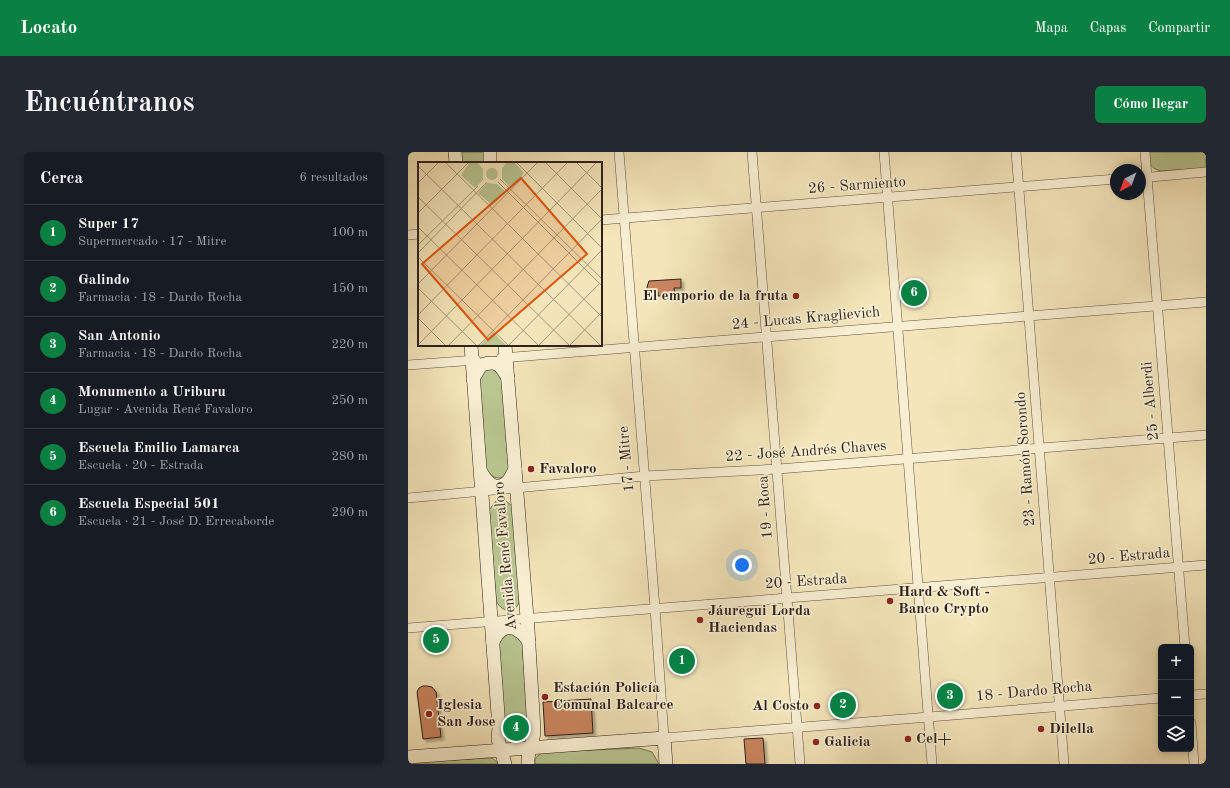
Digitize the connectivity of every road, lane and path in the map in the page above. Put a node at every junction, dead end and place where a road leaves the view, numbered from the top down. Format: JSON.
{"nodes":[{"id":1,"x":455,"y":152,"type":"edge"},
{"id":2,"x":619,"y":152,"type":"edge"},
{"id":3,"x":752,"y":152,"type":"edge"},
{"id":4,"x":884,"y":152,"type":"edge"},
{"id":5,"x":1016,"y":152,"type":"edge"},
{"id":6,"x":1145,"y":152,"type":"edge"},
{"id":7,"x":456,"y":162,"type":"edge"},
{"id":8,"x":1145,"y":164,"type":"edge"},
{"id":9,"x":1206,"y":172,"type":"edge"},
{"id":10,"x":1146,"y":177,"type":"edge"},
{"id":11,"x":1110,"y":180,"type":"edge"},
{"id":12,"x":1019,"y":187,"type":"junction"},
{"id":13,"x":1146,"y":197,"type":"edge"},
{"id":14,"x":887,"y":198,"type":"junction"},
{"id":15,"x":756,"y":207,"type":"junction"},
{"id":16,"x":624,"y":218,"type":"junction"},
{"id":17,"x":602,"y":220,"type":"edge"},
{"id":18,"x":418,"y":234,"type":"edge"},
{"id":19,"x":408,"y":235,"type":"edge"},
{"id":20,"x":1206,"y":302,"type":"edge"},
{"id":21,"x":1157,"y":306,"type":"junction"},
{"id":22,"x":1029,"y":316,"type":"junction"},
{"id":23,"x":898,"y":326,"type":"junction"},
{"id":24,"x":768,"y":336,"type":"junction"},
{"id":25,"x":471,"y":346,"type":"edge"},
{"id":26,"x":635,"y":347,"type":"junction"},
{"id":27,"x":506,"y":351,"type":"edge"},
{"id":28,"x":472,"y":360,"type":"junction"},
{"id":29,"x":408,"y":365,"type":"edge"},
{"id":30,"x":508,"y":378,"type":"junction"},
{"id":31,"x":473,"y":379,"type":"junction"},
{"id":32,"x":1206,"y":435,"type":"edge"},
{"id":33,"x":1168,"y":438,"type":"junction"},
{"id":34,"x":1039,"y":448,"type":"junction"},
{"id":35,"x":908,"y":458,"type":"junction"},
{"id":36,"x":515,"y":469,"type":"junction"},
{"id":37,"x":778,"y":469,"type":"junction"},
{"id":38,"x":481,"y":472,"type":"junction"},
{"id":39,"x":645,"y":476,"type":"junction"},
{"id":40,"x":517,"y":488,"type":"junction"},
{"id":41,"x":482,"y":491,"type":"junction"},
{"id":42,"x":408,"y":498,"type":"edge"},
{"id":43,"x":1206,"y":565,"type":"edge"},
{"id":44,"x":1178,"y":567,"type":"junction"},
{"id":45,"x":1050,"y":577,"type":"junction"},
{"id":46,"x":918,"y":587,"type":"junction"},
{"id":47,"x":788,"y":597,"type":"junction"},
{"id":48,"x":655,"y":608,"type":"junction"},
{"id":49,"x":527,"y":618,"type":"junction"},
{"id":50,"x":492,"y":623,"type":"junction"},
{"id":51,"x":408,"y":628,"type":"edge"},
{"id":52,"x":493,"y":642,"type":"junction"},
{"id":53,"x":529,"y":642,"type":"junction"},
{"id":54,"x":1185,"y":644,"type":"edge"},
{"id":55,"x":1206,"y":694,"type":"edge"},
{"id":56,"x":1194,"y":695,"type":"edge"},
{"id":57,"x":1158,"y":698,"type":"edge"},
{"id":58,"x":1060,"y":706,"type":"junction"},
{"id":59,"x":928,"y":718,"type":"junction"},
{"id":60,"x":797,"y":727,"type":"junction"},
{"id":61,"x":499,"y":728,"type":"junction"},
{"id":62,"x":534,"y":730,"type":"junction"},
{"id":63,"x":664,"y":738,"type":"junction"},
{"id":64,"x":529,"y":748,"type":"junction"},
{"id":65,"x":500,"y":750,"type":"junction"},
{"id":66,"x":1193,"y":752,"type":"edge"},
{"id":67,"x":408,"y":757,"type":"edge"},
{"id":68,"x":505,"y":764,"type":"edge"},
{"id":69,"x":528,"y":764,"type":"edge"},
{"id":70,"x":666,"y":764,"type":"edge"},
{"id":71,"x":800,"y":764,"type":"edge"},
{"id":72,"x":932,"y":764,"type":"edge"},
{"id":73,"x":1064,"y":764,"type":"edge"},
{"id":74,"x":1194,"y":764,"type":"edge"}],
"edges":[{"from":1,"to":7,"type":"main road"},
{"from":2,"to":16,"type":"street","name":"17 - Mitre"},
{"from":3,"to":15,"type":"street","name":"19 - Roca"},
{"from":4,"to":14,"type":"street"},
{"from":5,"to":12,"type":"street","name":"23 - Ramón Sorondo"},
{"from":6,"to":8,"type":"street","name":"25 - Alberdi"},
{"from":9,"to":10,"type":"street"},
{"from":11,"to":12,"type":"street","name":"26 - Sarmiento"},
{"from":12,"to":14,"type":"street","name":"26 - Sarmiento"},
{"from":12,"to":22,"type":"street","name":"23 - Ramón Sorondo"},
{"from":13,"to":21,"type":"street","name":"25 - Alberdi"},
{"from":14,"to":15,"type":"street","name":"26 - Sarmiento"},
{"from":14,"to":23,"type":"street"},
{"from":15,"to":16,"type":"street","name":"26 - Sarmiento"},
{"from":15,"to":24,"type":"street","name":"19 - Roca"},
{"from":16,"to":17,"type":"street","name":"26 - Sarmiento"},
{"from":16,"to":26,"type":"street","name":"17 - Mitre"},
{"from":18,"to":19,"type":"street"},
{"from":20,"to":21,"type":"street","name":"24 - Lucas Kraglievich"},
{"from":21,"to":22,"type":"street","name":"24 - Lucas Kraglievich"},
{"from":21,"to":33,"type":"street","name":"25 - Alberdi"},
{"from":22,"to":23,"type":"street","name":"24 - Lucas Kraglievich"},
{"from":22,"to":34,"type":"street","name":"23 - Ramón Sorondo"},
{"from":23,"to":24,"type":"street","name":"24 - Lucas Kraglievich"},
{"from":23,"to":35,"type":"street"},
{"from":24,"to":26,"type":"street","name":"24 - Lucas Kraglievich"},
{"from":24,"to":37,"type":"street","name":"19 - Roca"},
{"from":25,"to":28,"type":"main road","name":"Avenida René Favaloro"},
{"from":26,"to":27,"type":"street","name":"24 - Lucas Kraglievich"},
{"from":26,"to":39,"type":"street","name":"17 - Mitre"},
{"from":27,"to":28,"type":"street","name":"24 - Lucas Kraglievich"},
{"from":27,"to":30,"type":"main road","name":"Avenida René Favaloro"},
{"from":28,"to":29,"type":"street","name":"24 - Lucas Kraglievich"},
{"from":28,"to":31,"type":"main road","name":"Avenida René Favaloro"},
{"from":30,"to":31,"type":"main road"},
{"from":30,"to":36,"type":"main road","name":"Avenida René Favaloro"},
{"from":31,"to":38,"type":"main road","name":"Avenida René Favaloro"},
{"from":32,"to":33,"type":"street","name":"22 - José Andrés Chaves"},
{"from":33,"to":34,"type":"street","name":"22 - José Andrés Chaves"},
{"from":33,"to":44,"type":"street","name":"25 - Alberdi"},
{"from":34,"to":35,"type":"street","name":"22 - José Andrés Chaves"},
{"from":34,"to":45,"type":"street","name":"23 - Ramón Sorondo"},
{"from":35,"to":37,"type":"street","name":"22 - José Andrés Chaves"},
{"from":35,"to":46,"type":"street"},
{"from":36,"to":38,"type":"main road"},
{"from":36,"to":40,"type":"main road","name":"Avenida René Favaloro"},
{"from":37,"to":39,"type":"street","name":"22 - José Andrés Chaves"},
{"from":37,"to":47,"type":"street","name":"19 - Roca"},
{"from":38,"to":41,"type":"main road","name":"Avenida René Favaloro"},
{"from":39,"to":40,"type":"street","name":"22 - José Andrés Chaves"},
{"from":39,"to":48,"type":"street","name":"17 - Mitre"},
{"from":40,"to":41,"type":"street","name":"22 - José Andrés Chaves"},
{"from":40,"to":49,"type":"main road","name":"Avenida René Favaloro"},
{"from":41,"to":42,"type":"street","name":"22 - José Andrés Chaves"},
{"from":41,"to":50,"type":"main road","name":"Avenida René Favaloro"},
{"from":43,"to":44,"type":"street","name":"20 - Estrada"},
{"from":44,"to":45,"type":"street","name":"20 - Estrada"},
{"from":44,"to":54,"type":"street","name":"25 - Alberdi"},
{"from":45,"to":46,"type":"street","name":"20 - Estrada"},
{"from":45,"to":58,"type":"street","name":"23 - Ramón Sorondo"},
{"from":46,"to":47,"type":"street","name":"20 - Estrada"},
{"from":46,"to":59,"type":"street"},
{"from":47,"to":48,"type":"street","name":"20 - Estrada"},
{"from":47,"to":60,"type":"street","name":"19 - Roca"},
{"from":48,"to":49,"type":"street","name":"20 - Estrada"},
{"from":48,"to":63,"type":"street","name":"17 - Mitre"},
{"from":49,"to":50,"type":"street","name":"20 - Estrada"},
{"from":49,"to":53,"type":"main road","name":"Avenida René Favaloro"},
{"from":50,"to":51,"type":"street","name":"20 - Estrada"},
{"from":50,"to":52,"type":"main road","name":"Avenida René Favaloro"},
{"from":52,"to":53,"type":"main road"},
{"from":52,"to":61,"type":"main road","name":"Avenida René Favaloro"},
{"from":53,"to":62,"type":"main road","name":"Avenida René Favaloro"},
{"from":55,"to":56,"type":"street"},
{"from":57,"to":58,"type":"street","name":"18 - Dardo Rocha"},
{"from":58,"to":59,"type":"street","name":"18 - Dardo Rocha"},
{"from":58,"to":73,"type":"street","name":"23 - Ramón Sorondo"},
{"from":59,"to":60,"type":"street","name":"18 - Dardo Rocha"},
{"from":59,"to":72,"type":"street"},
{"from":60,"to":63,"type":"street","name":"18 - Dardo Rocha"},
{"from":60,"to":71,"type":"street","name":"19 - Roca"},
{"from":61,"to":62,"type":"main road"},
{"from":61,"to":65,"type":"main road","name":"Avenida René Favaloro"},
{"from":62,"to":64,"type":"main road","name":"Avenida René Favaloro"},
{"from":63,"to":64,"type":"main road","name":"18 - Dardo Rocha"},
{"from":63,"to":70,"type":"main road","name":"17 - Mitre"},
{"from":64,"to":65,"type":"main road","name":"18 - Dardo Rocha"},
{"from":64,"to":69,"type":"main road","name":"Avenida René Favaloro"},
{"from":65,"to":67,"type":"main road","name":"18 - Dardo Rocha"},
{"from":65,"to":68,"type":"main road","name":"Avenida René Favaloro"},
{"from":66,"to":74,"type":"street"}]}
